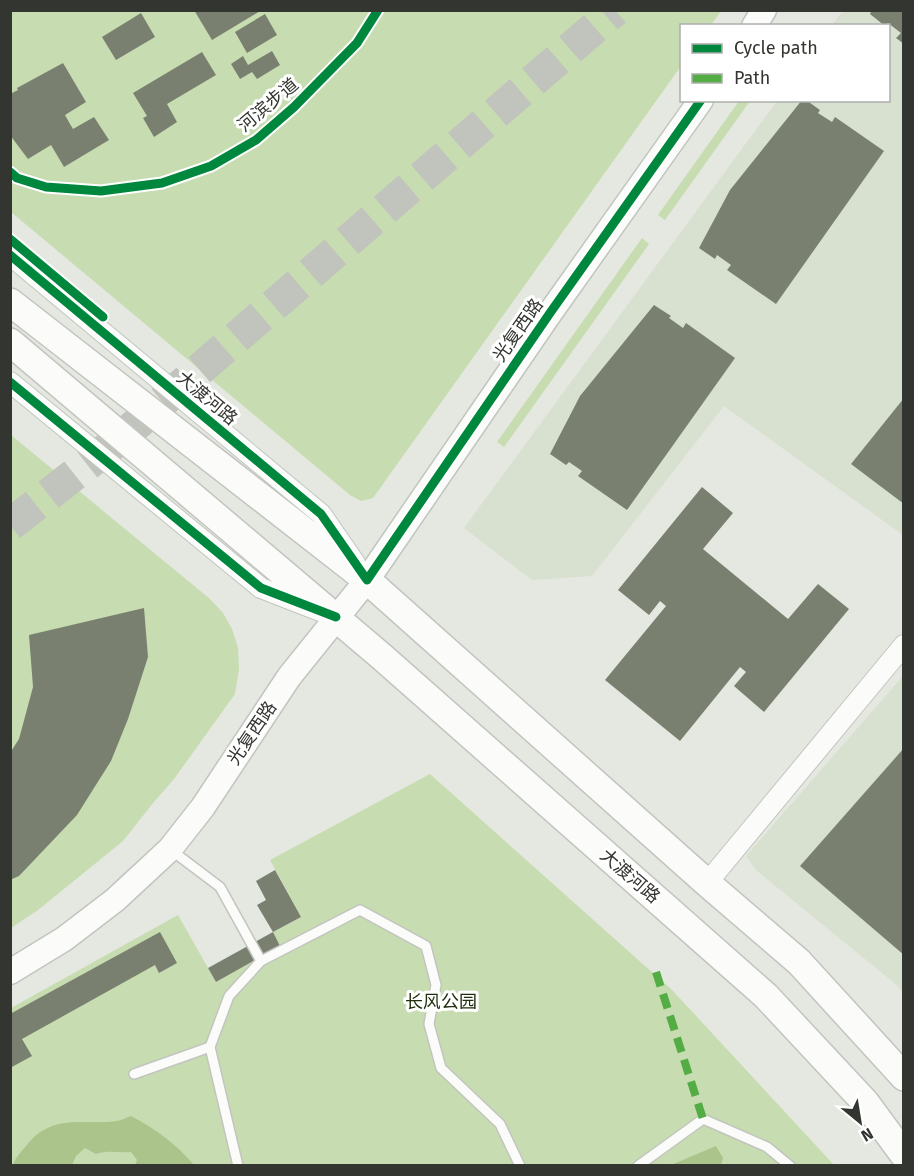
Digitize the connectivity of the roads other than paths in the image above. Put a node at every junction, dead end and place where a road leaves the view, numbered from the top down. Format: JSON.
{"nodes":[{"id":1,"x":764,"y":10,"type":"edge"},
{"id":2,"x":755,"y":24,"type":"edge"},
{"id":3,"x":700,"y":102,"type":"edge"},
{"id":4,"x":10,"y":255,"type":"edge"},
{"id":5,"x":10,"y":302,"type":"edge"},
{"id":6,"x":18,"y":348,"type":"edge"},
{"id":7,"x":10,"y":382,"type":"edge"},
{"id":8,"x":367,"y":580,"type":"junction"},
{"id":9,"x":336,"y":617,"type":"junction"},
{"id":10,"x":903,"y":645,"type":"edge"},
{"id":11,"x":170,"y":849,"type":"junction"},
{"id":12,"x":707,"y":883,"type":"junction"},
{"id":13,"x":261,"y":961,"type":"junction"},
{"id":14,"x":10,"y":972,"type":"edge"},
{"id":15,"x":210,"y":1047,"type":"junction"},
{"id":16,"x":134,"y":1074,"type":"dead end"},
{"id":17,"x":903,"y":1077,"type":"edge"},
{"id":18,"x":903,"y":1155,"type":"edge"},
{"id":19,"x":238,"y":1166,"type":"edge"},
{"id":20,"x":520,"y":1166,"type":"edge"},
{"id":21,"x":638,"y":1166,"type":"edge"},
{"id":22,"x":790,"y":1166,"type":"edge"}],
"edges":[{"from":1,"to":2,"type":"street"},
{"from":3,"to":8,"type":"street","name":"光复西路"},
{"from":4,"to":8,"type":"street","name":"大渡河路"},
{"from":5,"to":8,"type":"main road","name":"大渡河路"},
{"from":6,"to":9,"type":"main road","name":"大渡河路"},
{"from":7,"to":9,"type":"street","name":"大渡河路"},
{"from":8,"to":9,"type":"street","name":"光复西路"},
{"from":8,"to":12,"type":"main road","name":"大渡河路"},
{"from":9,"to":11,"type":"street","name":"光复西路"},
{"from":9,"to":18,"type":"main road","name":"大渡河路"},
{"from":10,"to":12,"type":"street"},
{"from":11,"to":13,"type":"lane"},
{"from":11,"to":14,"type":"street","name":"光复西路"},
{"from":12,"to":17,"type":"main road","name":"大渡河路"},
{"from":13,"to":15,"type":"lane"},
{"from":13,"to":20,"type":"lane"},
{"from":15,"to":16,"type":"lane"},
{"from":15,"to":19,"type":"lane"},
{"from":21,"to":22,"type":"lane"}]}
